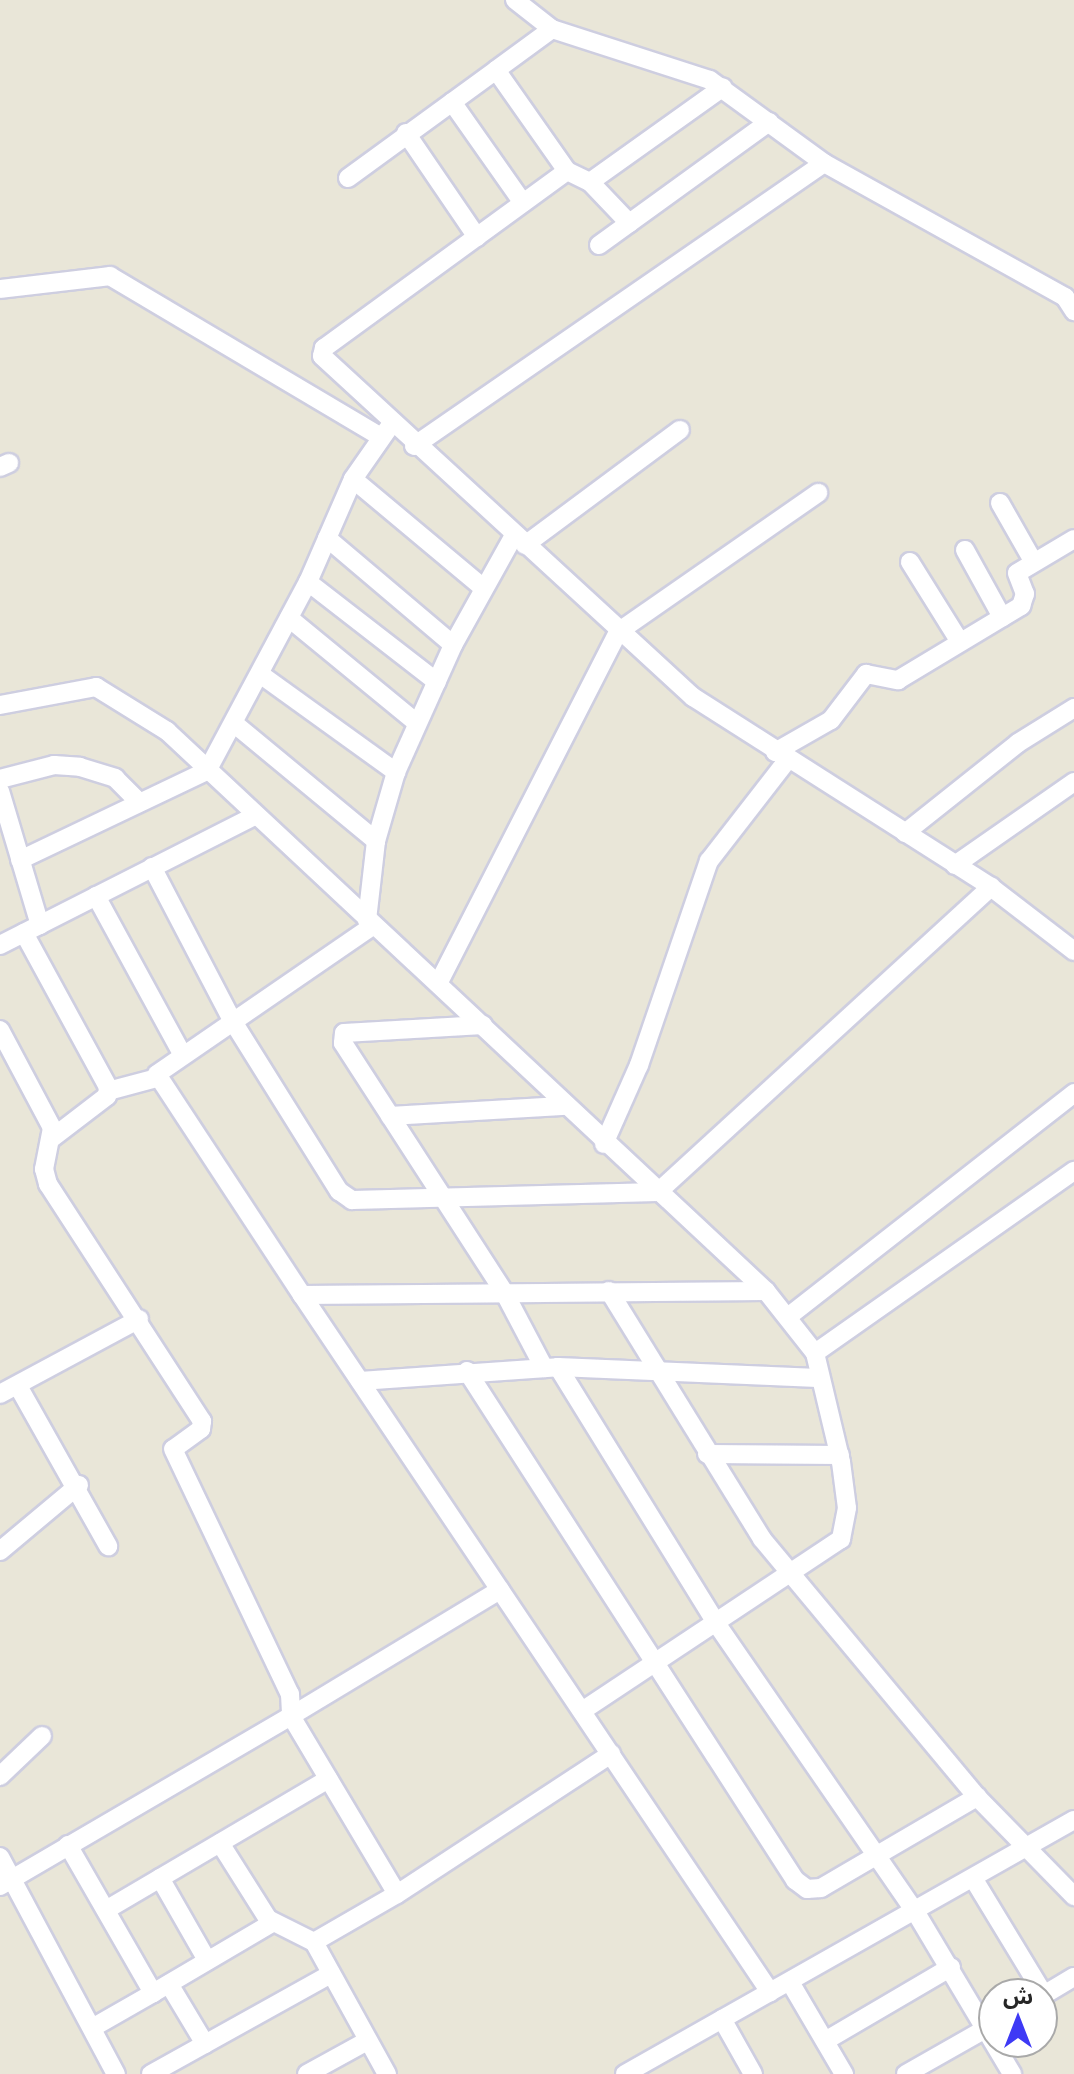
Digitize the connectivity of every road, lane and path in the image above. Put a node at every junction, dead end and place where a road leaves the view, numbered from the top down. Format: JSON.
{"nodes":[{"id":1,"x":515,"y":0,"type":"edge"},
{"id":2,"x":552,"y":29,"type":"junction"},
{"id":3,"x":496,"y":70,"type":"junction"},
{"id":4,"x":723,"y":87,"type":"junction"},
{"id":5,"x":452,"y":102,"type":"junction"},
{"id":6,"x":769,"y":122,"type":"junction"},
{"id":7,"x":406,"y":133,"type":"junction"},
{"id":8,"x":824,"y":163,"type":"junction"},
{"id":9,"x":567,"y":171,"type":"junction"},
{"id":10,"x":348,"y":178,"type":"dead end"},
{"id":11,"x":590,"y":182,"type":"junction"},
{"id":12,"x":523,"y":203,"type":"junction"},
{"id":13,"x":629,"y":223,"type":"junction"},
{"id":14,"x":477,"y":237,"type":"junction"},
{"id":15,"x":599,"y":245,"type":"dead end"},
{"id":16,"x":0,"y":289,"type":"edge"},
{"id":17,"x":1074,"y":311,"type":"edge"},
{"id":18,"x":386,"y":430,"type":"junction"},
{"id":19,"x":680,"y":430,"type":"dead end"},
{"id":20,"x":414,"y":446,"type":"junction"},
{"id":21,"x":353,"y":479,"type":"junction"},
{"id":22,"x":818,"y":493,"type":"dead end"},
{"id":23,"x":1000,"y":503,"type":"dead end"},
{"id":24,"x":327,"y":538,"type":"junction"},
{"id":25,"x":1074,"y":539,"type":"edge"},
{"id":26,"x":519,"y":541,"type":"junction"},
{"id":27,"x":965,"y":550,"type":"dead end"},
{"id":28,"x":1032,"y":559,"type":"junction"},
{"id":29,"x":910,"y":562,"type":"dead end"},
{"id":30,"x":308,"y":582,"type":"junction"},
{"id":31,"x":482,"y":587,"type":"junction"},
{"id":32,"x":1002,"y":617,"type":"junction"},
{"id":33,"x":289,"y":618,"type":"junction"},
{"id":34,"x":618,"y":632,"type":"junction"},
{"id":35,"x":960,"y":642,"type":"junction"},
{"id":36,"x":453,"y":645,"type":"junction"},
{"id":37,"x":260,"y":674,"type":"junction"},
{"id":38,"x":437,"y":682,"type":"junction"},
{"id":39,"x":0,"y":705,"type":"edge"},
{"id":40,"x":1074,"y":708,"type":"edge"},
{"id":41,"x":417,"y":723,"type":"junction"},
{"id":42,"x":236,"y":725,"type":"junction"},
{"id":43,"x":782,"y":756,"type":"junction"},
{"id":44,"x":207,"y":771,"type":"junction"},
{"id":45,"x":396,"y":772,"type":"junction"},
{"id":46,"x":0,"y":779,"type":"edge"},
{"id":47,"x":1074,"y":782,"type":"edge"},
{"id":48,"x":0,"y":791,"type":"edge"},
{"id":49,"x":139,"y":802,"type":"junction"},
{"id":50,"x":252,"y":817,"type":"junction"},
{"id":51,"x":905,"y":833,"type":"junction"},
{"id":52,"x":376,"y":841,"type":"junction"},
{"id":53,"x":20,"y":860,"type":"junction"},
{"id":54,"x":955,"y":865,"type":"junction"},
{"id":55,"x":152,"y":867,"type":"junction"},
{"id":56,"x":991,"y":887,"type":"junction"},
{"id":57,"x":96,"y":896,"type":"junction"},
{"id":58,"x":370,"y":923,"type":"junction"},
{"id":59,"x":32,"y":929,"type":"junction"},
{"id":60,"x":0,"y":945,"type":"edge"},
{"id":61,"x":1074,"y":951,"type":"edge"},
{"id":62,"x":439,"y":982,"type":"junction"},
{"id":63,"x":232,"y":1020,"type":"junction"},
{"id":64,"x":483,"y":1025,"type":"junction"},
{"id":65,"x":0,"y":1030,"type":"edge"},
{"id":66,"x":182,"y":1054,"type":"junction"},
{"id":67,"x":157,"y":1078,"type":"junction"},
{"id":68,"x":108,"y":1091,"type":"junction"},
{"id":69,"x":1074,"y":1093,"type":"edge"},
{"id":70,"x":566,"y":1106,"type":"junction"},
{"id":71,"x":390,"y":1116,"type":"junction"},
{"id":72,"x":51,"y":1139,"type":"junction"},
{"id":73,"x":604,"y":1144,"type":"junction"},
{"id":74,"x":1074,"y":1171,"type":"edge"},
{"id":75,"x":658,"y":1192,"type":"junction"},
{"id":76,"x":443,"y":1197,"type":"junction"},
{"id":77,"x":609,"y":1291,"type":"junction"},
{"id":78,"x":766,"y":1291,"type":"junction"},
{"id":79,"x":504,"y":1292,"type":"junction"},
{"id":80,"x":302,"y":1295,"type":"junction"},
{"id":81,"x":789,"y":1316,"type":"junction"},
{"id":82,"x":139,"y":1319,"type":"junction"},
{"id":83,"x":815,"y":1353,"type":"junction"},
{"id":84,"x":551,"y":1368,"type":"junction"},
{"id":85,"x":467,"y":1371,"type":"junction"},
{"id":86,"x":657,"y":1375,"type":"junction"},
{"id":87,"x":818,"y":1378,"type":"junction"},
{"id":88,"x":360,"y":1381,"type":"junction"},
{"id":89,"x":18,"y":1386,"type":"junction"},
{"id":90,"x":0,"y":1394,"type":"edge"},
{"id":91,"x":707,"y":1454,"type":"junction"},
{"id":92,"x":840,"y":1455,"type":"junction"},
{"id":93,"x":79,"y":1485,"type":"junction"},
{"id":94,"x":108,"y":1546,"type":"dead end"},
{"id":95,"x":0,"y":1551,"type":"edge"},
{"id":96,"x":792,"y":1577,"type":"junction"},
{"id":97,"x":500,"y":1590,"type":"junction"},
{"id":98,"x":716,"y":1623,"type":"junction"},
{"id":99,"x":655,"y":1661,"type":"junction"},
{"id":100,"x":582,"y":1711,"type":"junction"},
{"id":101,"x":291,"y":1716,"type":"junction"},
{"id":102,"x":42,"y":1736,"type":"dead end"},
{"id":103,"x":611,"y":1754,"type":"junction"},
{"id":104,"x":0,"y":1776,"type":"edge"},
{"id":105,"x":328,"y":1779,"type":"junction"},
{"id":106,"x":977,"y":1797,"type":"junction"},
{"id":107,"x":1074,"y":1820,"type":"edge"},
{"id":108,"x":220,"y":1843,"type":"junction"},
{"id":109,"x":68,"y":1845,"type":"junction"},
{"id":110,"x":1031,"y":1847,"type":"junction"},
{"id":111,"x":879,"y":1855,"type":"junction"},
{"id":112,"x":0,"y":1857,"type":"edge"},
{"id":113,"x":160,"y":1878,"type":"junction"},
{"id":114,"x":973,"y":1878,"type":"junction"},
{"id":115,"x":7,"y":1881,"type":"edge"},
{"id":116,"x":397,"y":1894,"type":"junction"},
{"id":117,"x":1074,"y":1896,"type":"edge"},
{"id":118,"x":106,"y":1910,"type":"junction"},
{"id":119,"x":915,"y":1911,"type":"junction"},
{"id":120,"x":272,"y":1923,"type":"junction"},
{"id":121,"x":314,"y":1942,"type":"junction"},
{"id":122,"x":207,"y":1960,"type":"junction"},
{"id":123,"x":951,"y":1967,"type":"junction"},
{"id":124,"x":331,"y":1974,"type":"junction"},
{"id":125,"x":1032,"y":1978,"type":"edge"},
{"id":126,"x":790,"y":1982,"type":"junction"},
{"id":127,"x":161,"y":1988,"type":"junction"},
{"id":128,"x":770,"y":1992,"type":"junction"},
{"id":129,"x":978,"y":2009,"type":"edge"},
{"id":130,"x":722,"y":2019,"type":"junction"},
{"id":131,"x":92,"y":2028,"type":"junction"},
{"id":132,"x":978,"y":2034,"type":"edge"},
{"id":133,"x":367,"y":2041,"type":"junction"},
{"id":134,"x":825,"y":2041,"type":"junction"},
{"id":135,"x":205,"y":2044,"type":"junction"},
{"id":136,"x":116,"y":2074,"type":"edge"},
{"id":137,"x":151,"y":2074,"type":"edge"},
{"id":138,"x":307,"y":2074,"type":"edge"},
{"id":139,"x":387,"y":2074,"type":"edge"},
{"id":140,"x":625,"y":2074,"type":"edge"},
{"id":141,"x":753,"y":2074,"type":"edge"},
{"id":142,"x":844,"y":2074,"type":"edge"},
{"id":143,"x":906,"y":2074,"type":"edge"}],
"edges":[{"from":1,"to":2,"type":"street"},
{"from":2,"to":3,"type":"street"},
{"from":2,"to":4,"type":"street"},
{"from":3,"to":5,"type":"street"},
{"from":3,"to":9,"type":"street"},
{"from":4,"to":6,"type":"street"},
{"from":4,"to":11,"type":"street"},
{"from":5,"to":7,"type":"street"},
{"from":5,"to":12,"type":"street"},
{"from":6,"to":8,"type":"street"},
{"from":6,"to":13,"type":"street"},
{"from":7,"to":10,"type":"street"},
{"from":7,"to":14,"type":"street"},
{"from":8,"to":17,"type":"street"},
{"from":8,"to":20,"type":"street"},
{"from":9,"to":11,"type":"street"},
{"from":9,"to":12,"type":"street"},
{"from":11,"to":13,"type":"street"},
{"from":12,"to":14,"type":"street"},
{"from":13,"to":15,"type":"street"},
{"from":14,"to":18,"type":"street"},
{"from":16,"to":18,"type":"street"},
{"from":18,"to":20,"type":"street"},
{"from":18,"to":21,"type":"street"},
{"from":19,"to":26,"type":"street"},
{"from":20,"to":26,"type":"street"},
{"from":21,"to":24,"type":"street"},
{"from":21,"to":31,"type":"street"},
{"from":22,"to":34,"type":"street"},
{"from":23,"to":28,"type":"street"},
{"from":24,"to":30,"type":"street"},
{"from":24,"to":36,"type":"street"},
{"from":25,"to":28,"type":"street"},
{"from":26,"to":31,"type":"street"},
{"from":26,"to":34,"type":"street"},
{"from":27,"to":32,"type":"street"},
{"from":28,"to":32,"type":"street"},
{"from":29,"to":35,"type":"street"},
{"from":30,"to":33,"type":"street"},
{"from":30,"to":38,"type":"street"},
{"from":31,"to":36,"type":"street"},
{"from":32,"to":35,"type":"street"},
{"from":33,"to":37,"type":"street"},
{"from":33,"to":41,"type":"street"},
{"from":34,"to":43,"type":"street"},
{"from":34,"to":62,"type":"street"},
{"from":35,"to":43,"type":"street"},
{"from":36,"to":38,"type":"street"},
{"from":37,"to":42,"type":"street"},
{"from":37,"to":45,"type":"street"},
{"from":38,"to":41,"type":"street"},
{"from":39,"to":44,"type":"street"},
{"from":40,"to":51,"type":"street"},
{"from":41,"to":45,"type":"street"},
{"from":42,"to":44,"type":"street"},
{"from":42,"to":52,"type":"street"},
{"from":43,"to":51,"type":"street"},
{"from":43,"to":73,"type":"street"},
{"from":44,"to":49,"type":"street"},
{"from":44,"to":50,"type":"street"},
{"from":45,"to":52,"type":"street"},
{"from":46,"to":49,"type":"street"},
{"from":47,"to":54,"type":"street"},
{"from":48,"to":53,"type":"street"},
{"from":49,"to":53,"type":"street"},
{"from":50,"to":55,"type":"street"},
{"from":50,"to":58,"type":"street"},
{"from":51,"to":54,"type":"street"},
{"from":52,"to":58,"type":"street"},
{"from":53,"to":59,"type":"street"},
{"from":54,"to":56,"type":"street"},
{"from":55,"to":57,"type":"street"},
{"from":55,"to":63,"type":"street"},
{"from":56,"to":61,"type":"street"},
{"from":56,"to":75,"type":"street"},
{"from":57,"to":59,"type":"street"},
{"from":57,"to":66,"type":"street"},
{"from":58,"to":62,"type":"street"},
{"from":58,"to":63,"type":"street"},
{"from":59,"to":60,"type":"street"},
{"from":59,"to":68,"type":"street"},
{"from":62,"to":64,"type":"street"},
{"from":63,"to":66,"type":"street"},
{"from":63,"to":76,"type":"street"},
{"from":64,"to":70,"type":"street"},
{"from":64,"to":71,"type":"street"},
{"from":65,"to":72,"type":"street"},
{"from":66,"to":67,"type":"street"},
{"from":67,"to":68,"type":"street"},
{"from":67,"to":80,"type":"street"},
{"from":68,"to":72,"type":"street"},
{"from":69,"to":81,"type":"street"},
{"from":70,"to":71,"type":"street"},
{"from":70,"to":73,"type":"street"},
{"from":71,"to":76,"type":"street"},
{"from":72,"to":82,"type":"street"},
{"from":73,"to":75,"type":"street"},
{"from":74,"to":83,"type":"street"},
{"from":75,"to":76,"type":"street"},
{"from":75,"to":78,"type":"street"},
{"from":76,"to":79,"type":"street"},
{"from":77,"to":78,"type":"street"},
{"from":77,"to":79,"type":"street"},
{"from":77,"to":86,"type":"street"},
{"from":78,"to":81,"type":"street"},
{"from":79,"to":80,"type":"street"},
{"from":79,"to":84,"type":"street"},
{"from":80,"to":88,"type":"street"},
{"from":81,"to":83,"type":"street"},
{"from":82,"to":89,"type":"street"},
{"from":82,"to":101,"type":"street"},
{"from":83,"to":87,"type":"street"},
{"from":84,"to":85,"type":"street"},
{"from":84,"to":86,"type":"street"},
{"from":84,"to":98,"type":"street"},
{"from":85,"to":88,"type":"street"},
{"from":85,"to":99,"type":"street"},
{"from":86,"to":87,"type":"street"},
{"from":86,"to":91,"type":"street"},
{"from":87,"to":92,"type":"street"},
{"from":88,"to":97,"type":"street"},
{"from":89,"to":90,"type":"street"},
{"from":89,"to":93,"type":"street"},
{"from":91,"to":92,"type":"street"},
{"from":91,"to":96,"type":"street"},
{"from":92,"to":96,"type":"street"},
{"from":93,"to":94,"type":"street"},
{"from":93,"to":95,"type":"street"},
{"from":96,"to":98,"type":"street"},
{"from":96,"to":106,"type":"street"},
{"from":97,"to":100,"type":"street"},
{"from":97,"to":101,"type":"street"},
{"from":98,"to":99,"type":"street"},
{"from":98,"to":111,"type":"street"},
{"from":99,"to":100,"type":"street"},
{"from":99,"to":111,"type":"street"},
{"from":100,"to":103,"type":"street"},
{"from":101,"to":105,"type":"street"},
{"from":101,"to":109,"type":"street"},
{"from":102,"to":104,"type":"street"},
{"from":103,"to":116,"type":"street"},
{"from":103,"to":128,"type":"street"},
{"from":105,"to":108,"type":"street"},
{"from":105,"to":116,"type":"street"},
{"from":106,"to":110,"type":"street"},
{"from":106,"to":111,"type":"street"},
{"from":107,"to":110,"type":"street"},
{"from":108,"to":113,"type":"street"},
{"from":108,"to":120,"type":"street"},
{"from":109,"to":115,"type":"street"},
{"from":109,"to":118,"type":"street"},
{"from":110,"to":114,"type":"street"},
{"from":110,"to":117,"type":"street"},
{"from":111,"to":119,"type":"street"},
{"from":112,"to":115,"type":"street"},
{"from":113,"to":118,"type":"street"},
{"from":113,"to":122,"type":"street"},
{"from":114,"to":119,"type":"street"},
{"from":114,"to":125,"type":"street"},
{"from":115,"to":131,"type":"street"},
{"from":116,"to":121,"type":"street"},
{"from":118,"to":127,"type":"street"},
{"from":119,"to":123,"type":"street"},
{"from":119,"to":126,"type":"street"},
{"from":120,"to":121,"type":"street"},
{"from":120,"to":122,"type":"street"},
{"from":121,"to":124,"type":"street"},
{"from":122,"to":127,"type":"street"},
{"from":123,"to":129,"type":"street"},
{"from":123,"to":134,"type":"street"},
{"from":124,"to":133,"type":"street"},
{"from":124,"to":135,"type":"street"},
{"from":126,"to":128,"type":"street"},
{"from":126,"to":134,"type":"street"},
{"from":127,"to":131,"type":"street"},
{"from":127,"to":135,"type":"street"},
{"from":128,"to":130,"type":"street"},
{"from":130,"to":140,"type":"street"},
{"from":130,"to":141,"type":"street"},
{"from":131,"to":136,"type":"street"},
{"from":132,"to":143,"type":"street"},
{"from":133,"to":138,"type":"street"},
{"from":133,"to":139,"type":"street"},
{"from":134,"to":142,"type":"street"},
{"from":135,"to":137,"type":"street"}]}
